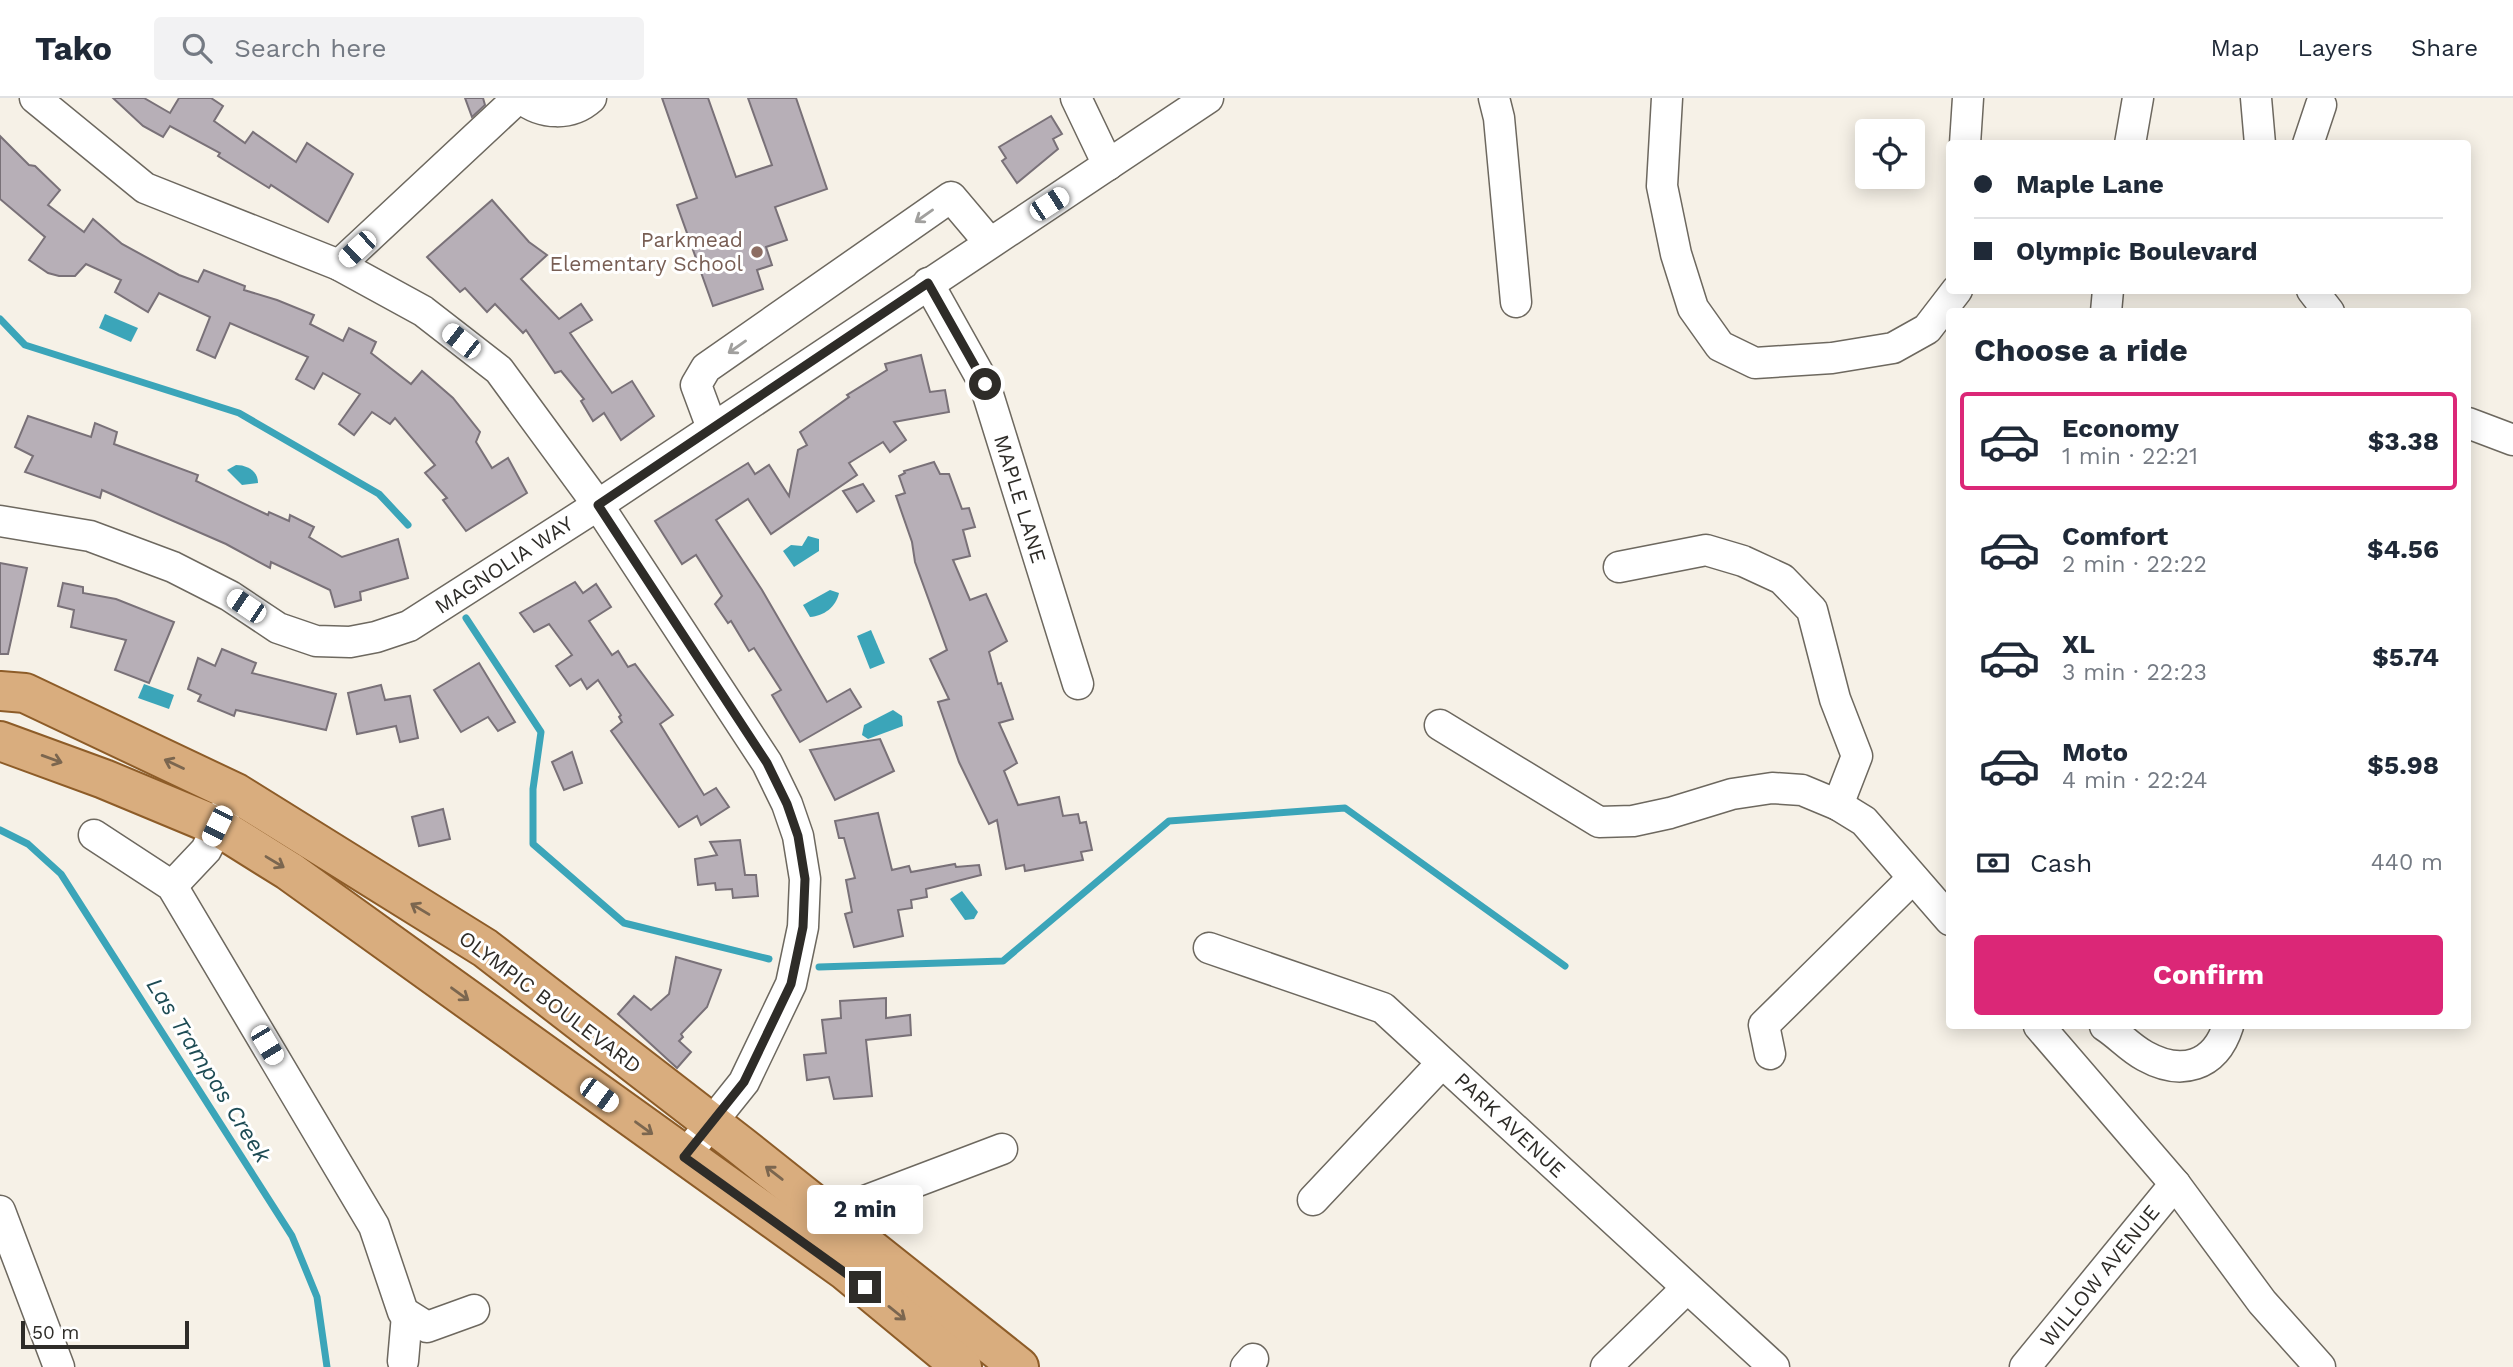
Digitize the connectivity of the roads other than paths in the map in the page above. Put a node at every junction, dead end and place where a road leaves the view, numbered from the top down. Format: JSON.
{"nodes":[{"id":1,"x":34,"y":98,"type":"edge"},
{"id":2,"x":520,"y":98,"type":"edge"},
{"id":3,"x":591,"y":98,"type":"edge"},
{"id":4,"x":1076,"y":98,"type":"edge"},
{"id":5,"x":1208,"y":98,"type":"edge"},
{"id":6,"x":1494,"y":98,"type":"edge"},
{"id":7,"x":1667,"y":98,"type":"edge"},
{"id":8,"x":1968,"y":98,"type":"edge"},
{"id":9,"x":2138,"y":98,"type":"edge"},
{"id":10,"x":2256,"y":98,"type":"edge"},
{"id":11,"x":2321,"y":105,"type":"dead end"},
{"id":12,"x":1965,"y":140,"type":"edge"},
{"id":13,"x":2131,"y":140,"type":"edge"},
{"id":14,"x":2260,"y":140,"type":"edge"},
{"id":15,"x":2309,"y":140,"type":"edge"},
{"id":16,"x":1108,"y":165,"type":"junction"},
{"id":17,"x":989,"y":243,"type":"junction"},
{"id":18,"x":340,"y":265,"type":"junction"},
{"id":19,"x":928,"y":283,"type":"junction"},
{"id":20,"x":1954,"y":294,"type":"edge"},
{"id":21,"x":2315,"y":294,"type":"edge"},
{"id":22,"x":1516,"y":302,"type":"dead end"},
{"id":23,"x":2326,"y":308,"type":"edge"},
{"id":24,"x":2471,"y":424,"type":"edge"},
{"id":25,"x":712,"y":428,"type":"junction"},
{"id":26,"x":2513,"y":440,"type":"edge"},
{"id":27,"x":598,"y":505,"type":"junction"},
{"id":28,"x":0,"y":521,"type":"edge"},
{"id":29,"x":1619,"y":566,"type":"dead end"},
{"id":30,"x":1077,"y":684,"type":"dead end"},
{"id":31,"x":0,"y":691,"type":"edge"},
{"id":32,"x":1440,"y":724,"type":"dead end"},
{"id":33,"x":0,"y":741,"type":"edge"},
{"id":34,"x":236,"y":793,"type":"junction"},
{"id":35,"x":1839,"y":805,"type":"junction"},
{"id":36,"x":217,"y":826,"type":"junction"},
{"id":37,"x":94,"y":835,"type":"dead end"},
{"id":38,"x":1913,"y":878,"type":"junction"},
{"id":39,"x":172,"y":886,"type":"junction"},
{"id":40,"x":1946,"y":915,"type":"edge"},
{"id":41,"x":1209,"y":948,"type":"dead end"},
{"id":42,"x":2042,"y":1029,"type":"edge"},
{"id":43,"x":2109,"y":1029,"type":"edge"},
{"id":44,"x":2226,"y":1029,"type":"edge"},
{"id":45,"x":1770,"y":1054,"type":"dead end"},
{"id":46,"x":1442,"y":1063,"type":"junction"},
{"id":47,"x":711,"y":1124,"type":"junction"},
{"id":48,"x":1002,"y":1149,"type":"dead end"},
{"id":49,"x":684,"y":1157,"type":"junction"},
{"id":50,"x":2175,"y":1184,"type":"junction"},
{"id":51,"x":1313,"y":1200,"type":"dead end"},
{"id":52,"x":0,"y":1211,"type":"edge"},
{"id":53,"x":828,"y":1215,"type":"junction"},
{"id":54,"x":1687,"y":1288,"type":"junction"},
{"id":55,"x":474,"y":1310,"type":"dead end"},
{"id":56,"x":407,"y":1315,"type":"junction"},
{"id":57,"x":403,"y":1361,"type":"dead end"},
{"id":58,"x":59,"y":1367,"type":"edge"},
{"id":59,"x":962,"y":1367,"type":"edge"},
{"id":60,"x":1019,"y":1367,"type":"edge"},
{"id":61,"x":1606,"y":1367,"type":"edge"},
{"id":62,"x":1774,"y":1367,"type":"edge"},
{"id":63,"x":2025,"y":1367,"type":"edge"},
{"id":64,"x":2320,"y":1367,"type":"edge"}],
"edges":[{"from":1,"to":18,"type":"street"},
{"from":2,"to":3,"type":"street"},
{"from":2,"to":18,"type":"street"},
{"from":4,"to":16,"type":"street"},
{"from":5,"to":16,"type":"street","name":"MAGNOLIA WAY"},
{"from":6,"to":22,"type":"street"},
{"from":7,"to":20,"type":"street"},
{"from":8,"to":12,"type":"street"},
{"from":9,"to":13,"type":"street"},
{"from":10,"to":14,"type":"street"},
{"from":11,"to":15,"type":"street"},
{"from":16,"to":17,"type":"street","name":"MAGNOLIA WAY"},
{"from":17,"to":19,"type":"street","name":"MAGNOLIA WAY"},
{"from":17,"to":25,"type":"street","one_way":true},
{"from":18,"to":27,"type":"street"},
{"from":19,"to":25,"type":"street","name":"MAGNOLIA WAY"},
{"from":19,"to":30,"type":"street","name":"MAPLE LANE"},
{"from":21,"to":23,"type":"street"},
{"from":24,"to":26,"type":"street"},
{"from":25,"to":27,"type":"street","name":"MAGNOLIA WAY"},
{"from":27,"to":28,"type":"street","name":"MAGNOLIA WAY"},
{"from":27,"to":47,"type":"street"},
{"from":29,"to":35,"type":"street"},
{"from":34,"to":31,"type":"main road","name":"OLYMPIC BOULEVARD","one_way":true},
{"from":32,"to":35,"type":"street"},
{"from":33,"to":36,"type":"main road","one_way":true},
{"from":34,"to":36,"type":"street"},
{"from":47,"to":34,"type":"main road","name":"OLYMPIC BOULEVARD","one_way":true},
{"from":35,"to":38,"type":"street"},
{"from":36,"to":39,"type":"street"},
{"from":36,"to":49,"type":"main road","one_way":true},
{"from":37,"to":39,"type":"street"},
{"from":38,"to":40,"type":"street"},
{"from":38,"to":45,"type":"street"},
{"from":39,"to":56,"type":"street"},
{"from":41,"to":46,"type":"street","name":"PARK AVENUE"},
{"from":42,"to":50,"type":"street"},
{"from":43,"to":44,"type":"street"},
{"from":46,"to":51,"type":"street"},
{"from":46,"to":54,"type":"street","name":"PARK AVENUE"},
{"from":47,"to":49,"type":"street"},
{"from":53,"to":47,"type":"main road","name":"OLYMPIC BOULEVARD","one_way":true},
{"from":48,"to":53,"type":"street"},
{"from":49,"to":59,"type":"main road","one_way":true},
{"from":50,"to":63,"type":"street","name":"WILLOW AVENUE"},
{"from":50,"to":64,"type":"street"},
{"from":52,"to":58,"type":"street"},
{"from":53,"to":60,"type":"main road","name":"OLYMPIC BOULEVARD"},
{"from":54,"to":61,"type":"street"},
{"from":54,"to":62,"type":"street","name":"PARK AVENUE"},
{"from":55,"to":56,"type":"street"},
{"from":56,"to":57,"type":"street"}]}
